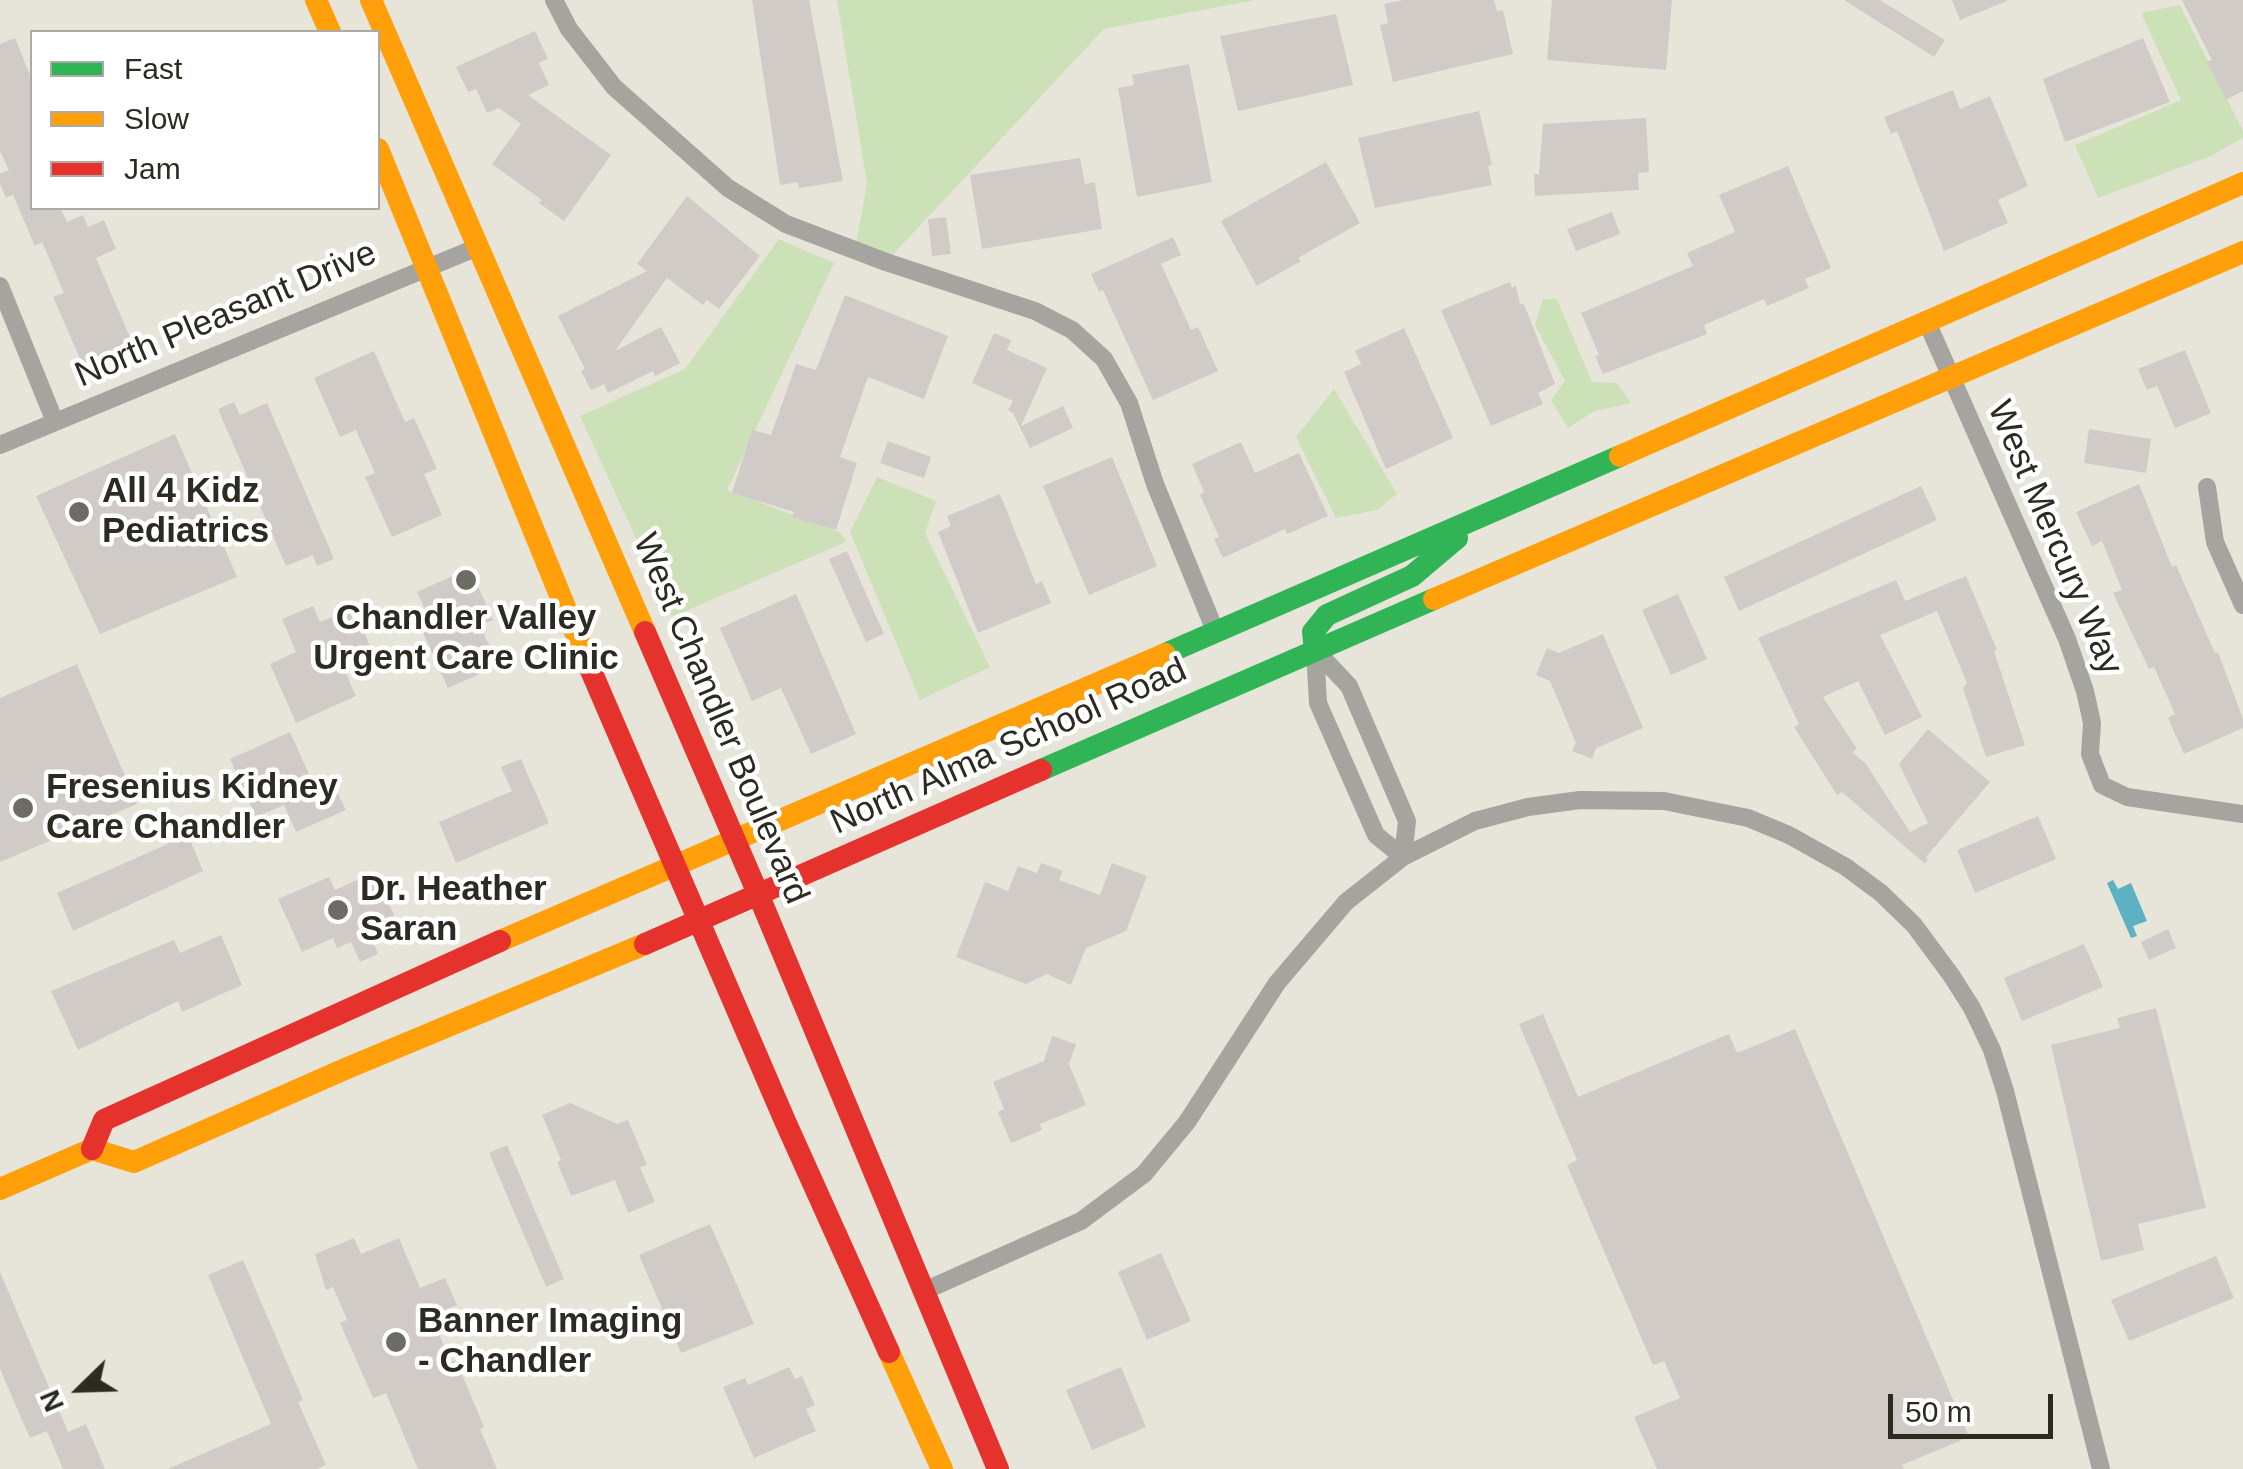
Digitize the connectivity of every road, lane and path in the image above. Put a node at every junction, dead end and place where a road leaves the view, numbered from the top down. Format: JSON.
{"nodes":[{"id":1,"x":316,"y":0,"type":"edge"},
{"id":2,"x":371,"y":0,"type":"edge"},
{"id":3,"x":554,"y":0,"type":"edge"},
{"id":4,"x":329,"y":30,"type":"edge"},
{"id":5,"x":380,"y":154,"type":"edge"},
{"id":6,"x":2243,"y":183,"type":"edge"},
{"id":7,"x":478,"y":247,"type":"junction"},
{"id":8,"x":2243,"y":252,"type":"edge"},
{"id":9,"x":426,"y":268,"type":"junction"},
{"id":10,"x":0,"y":286,"type":"edge"},
{"id":11,"x":1926,"y":320,"type":"junction"},
{"id":12,"x":1952,"y":378,"type":"junction"},
{"id":13,"x":55,"y":422,"type":"junction"},
{"id":14,"x":0,"y":446,"type":"edge"},
{"id":15,"x":2207,"y":486,"type":"dead end"},
{"id":16,"x":1480,"y":518,"type":"junction"},
{"id":17,"x":2243,"y":606,"type":"edge"},
{"id":18,"x":1216,"y":632,"type":"junction"},
{"id":19,"x":1315,"y":650,"type":"junction"},
{"id":20,"x":2243,"y":814,"type":"edge"},
{"id":21,"x":736,"y":842,"type":"junction"},
{"id":22,"x":1403,"y":858,"type":"junction"},
{"id":23,"x":677,"y":866,"type":"junction"},
{"id":24,"x":759,"y":896,"type":"junction"},
{"id":25,"x":700,"y":920,"type":"junction"},
{"id":26,"x":92,"y":1149,"type":"junction"},
{"id":27,"x":0,"y":1189,"type":"edge"},
{"id":28,"x":924,"y":1291,"type":"junction"},
{"id":29,"x":942,"y":1469,"type":"edge"},
{"id":30,"x":998,"y":1469,"type":"edge"},
{"id":31,"x":2101,"y":1469,"type":"edge"}],
"edges":[{"from":1,"to":4,"type":"main road"},
{"from":2,"to":7,"type":"main road","name":"West Chandler Boulevard"},
{"from":3,"to":18,"type":"street"},
{"from":5,"to":9,"type":"main road"},
{"from":6,"to":11,"type":"main road","name":"North Alma School Road"},
{"from":7,"to":9,"type":"street","name":"North Pleasant Drive"},
{"from":7,"to":21,"type":"main road","name":"West Chandler Boulevard"},
{"from":8,"to":12,"type":"main road","name":"North Alma School Road"},
{"from":9,"to":13,"type":"street","name":"North Pleasant Drive"},
{"from":9,"to":23,"type":"main road"},
{"from":10,"to":13,"type":"street"},
{"from":11,"to":12,"type":"street","name":"West Mercury Way"},
{"from":11,"to":16,"type":"main road","name":"North Alma School Road"},
{"from":12,"to":19,"type":"main road","name":"North Alma School Road"},
{"from":12,"to":20,"type":"street","name":"West Mercury Way"},
{"from":13,"to":14,"type":"street","name":"North Pleasant Drive"},
{"from":15,"to":17,"type":"street"},
{"from":16,"to":18,"type":"main road","name":"North Alma School Road"},
{"from":16,"to":19,"type":"main road"},
{"from":18,"to":21,"type":"main road","name":"North Alma School Road"},
{"from":19,"to":22,"type":"street"},
{"from":19,"to":22,"type":"street"},
{"from":19,"to":24,"type":"main road","name":"North Alma School Road"},
{"from":21,"to":23,"type":"main road","name":"North Alma School Road"},
{"from":21,"to":24,"type":"main road","name":"West Chandler Boulevard"},
{"from":22,"to":28,"type":"street"},
{"from":22,"to":31,"type":"street"},
{"from":23,"to":25,"type":"main road"},
{"from":23,"to":26,"type":"main road","name":"North Alma School Road"},
{"from":24,"to":25,"type":"main road","name":"North Alma School Road"},
{"from":24,"to":28,"type":"main road","name":"West Chandler Boulevard"},
{"from":25,"to":26,"type":"main road","name":"North Alma School Road"},
{"from":25,"to":29,"type":"main road"},
{"from":26,"to":27,"type":"main road","name":"North Alma School Road"},
{"from":28,"to":30,"type":"main road","name":"West Chandler Boulevard"}]}
